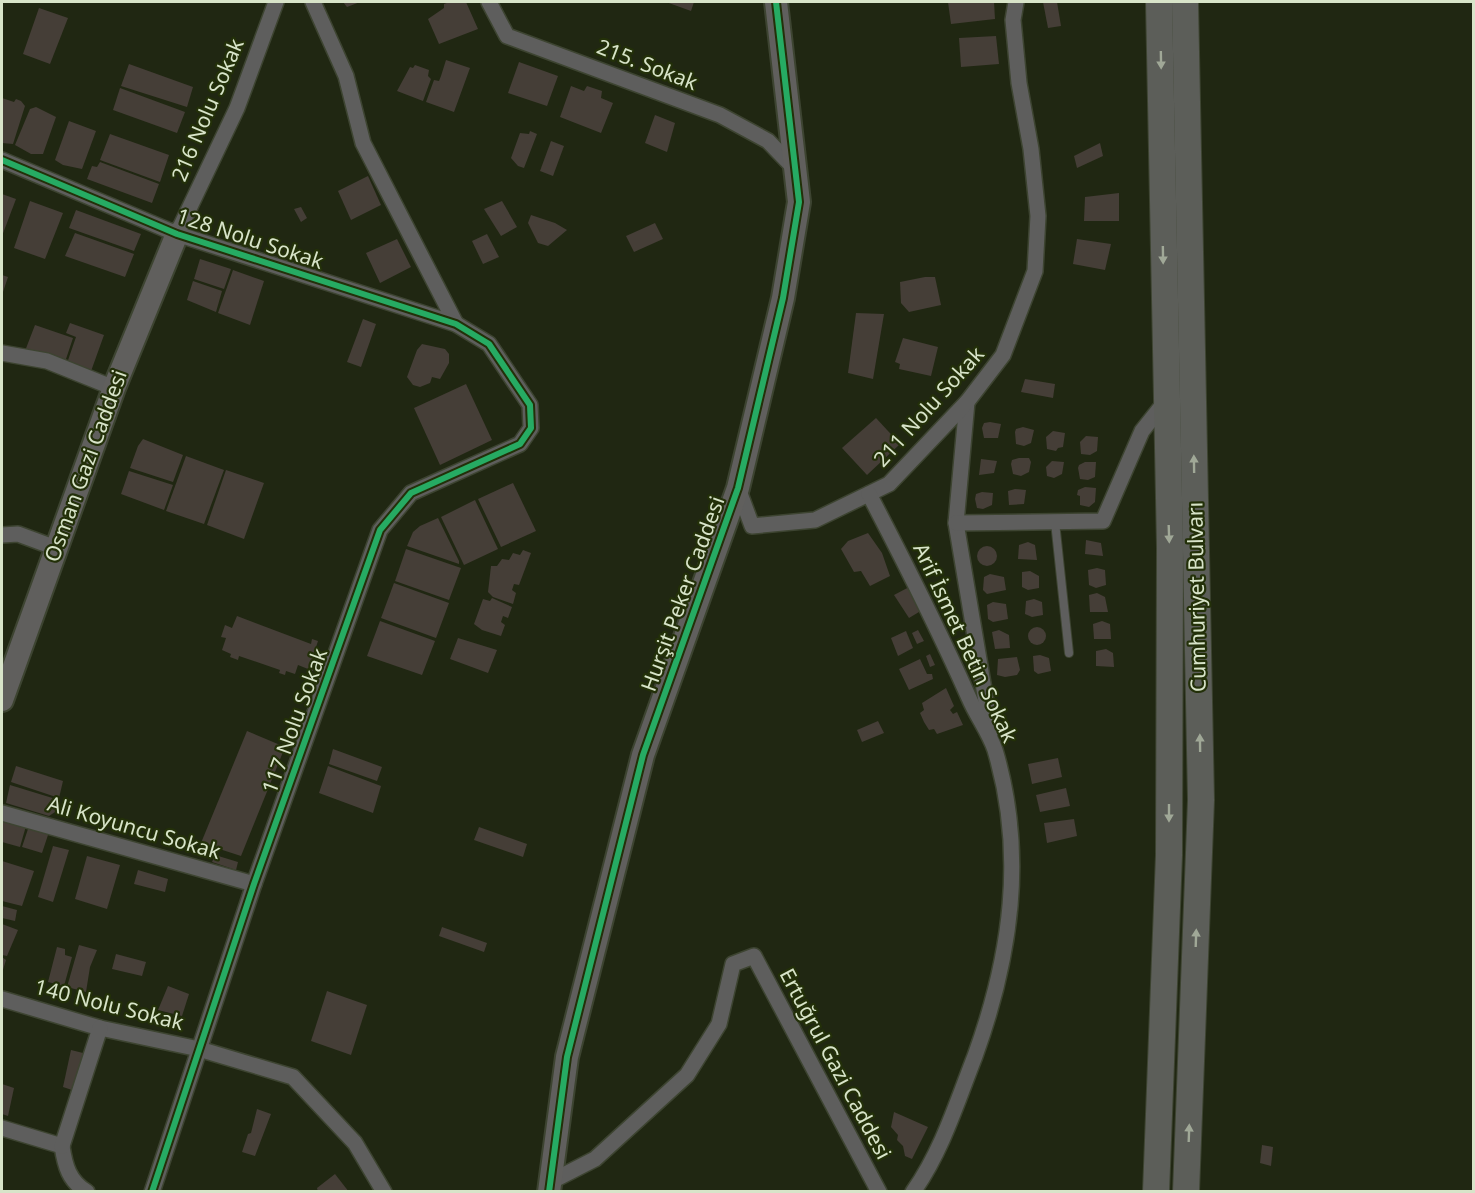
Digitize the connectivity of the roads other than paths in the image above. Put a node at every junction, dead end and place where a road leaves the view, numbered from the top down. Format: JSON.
{"nodes":[{"id":1,"x":276,"y":2,"type":"edge"},
{"id":2,"x":314,"y":2,"type":"edge"},
{"id":3,"x":489,"y":2,"type":"edge"},
{"id":4,"x":776,"y":2,"type":"edge"},
{"id":5,"x":1016,"y":2,"type":"edge"},
{"id":6,"x":1159,"y":2,"type":"edge"},
{"id":7,"x":1185,"y":2,"type":"edge"},
{"id":8,"x":2,"y":160,"type":"edge"},
{"id":9,"x":795,"y":170,"type":"junction"},
{"id":10,"x":177,"y":234,"type":"junction"},
{"id":11,"x":456,"y":324,"type":"junction"},
{"id":12,"x":489,"y":344,"type":"joint"},
{"id":13,"x":2,"y":353,"type":"edge"},
{"id":14,"x":114,"y":388,"type":"junction"},
{"id":15,"x":967,"y":402,"type":"junction"},
{"id":16,"x":1165,"y":402,"type":"junction"},
{"id":17,"x":738,"y":488,"type":"junction"},
{"id":18,"x":869,"y":494,"type":"junction"},
{"id":19,"x":1055,"y":522,"type":"junction"},
{"id":20,"x":956,"y":523,"type":"junction"},
{"id":21,"x":2,"y":535,"type":"edge"},
{"id":22,"x":56,"y":548,"type":"junction"},
{"id":23,"x":1070,"y":653,"type":"dead end"},
{"id":24,"x":2,"y":694,"type":"edge"},
{"id":25,"x":994,"y":748,"type":"junction"},
{"id":26,"x":2,"y":813,"type":"edge"},
{"id":27,"x":254,"y":884,"type":"junction"},
{"id":28,"x":2,"y":999,"type":"edge"},
{"id":29,"x":100,"y":1028,"type":"junction"},
{"id":30,"x":199,"y":1049,"type":"junction"},
{"id":31,"x":2,"y":1128,"type":"edge"},
{"id":32,"x":62,"y":1146,"type":"junction"},
{"id":33,"x":550,"y":1186,"type":"edge"},
{"id":34,"x":87,"y":1191,"type":"edge"},
{"id":35,"x":152,"y":1191,"type":"edge"},
{"id":36,"x":384,"y":1191,"type":"edge"},
{"id":37,"x":879,"y":1191,"type":"edge"},
{"id":38,"x":913,"y":1191,"type":"edge"},
{"id":39,"x":1156,"y":1191,"type":"edge"},
{"id":40,"x":1186,"y":1191,"type":"edge"}],
"edges":[{"from":1,"to":10,"type":"street","name":"216 Nolu Sokak"},
{"from":2,"to":11,"type":"street"},
{"from":3,"to":9,"type":"street","name":"215. Sokak"},
{"from":4,"to":9,"type":"street","name":"Hurşit Peker Caddesi"},
{"from":5,"to":15,"type":"street","name":"211 Nolu Sokak"},
{"from":6,"to":16,"type":"main road","name":"Cumhuriyet Bulvarı","one_way":true},
{"from":40,"to":7,"type":"main road","name":"Cumhuriyet Bulvarı","one_way":true},
{"from":8,"to":10,"type":"street","name":"128 Nolu Sokak"},
{"from":9,"to":17,"type":"street","name":"Hurşit Peker Caddesi"},
{"from":10,"to":11,"type":"street","name":"128 Nolu Sokak"},
{"from":10,"to":14,"type":"street","name":"Osman Gazi Caddesi"},
{"from":11,"to":12,"type":"street","name":"128 Nolu Sokak"},
{"from":12,"to":27,"type":"street","name":"117 Nolu Sokak"},
{"from":13,"to":14,"type":"street"},
{"from":14,"to":22,"type":"street","name":"Osman Gazi Caddesi"},
{"from":15,"to":18,"type":"street","name":"211 Nolu Sokak"},
{"from":15,"to":20,"type":"street"},
{"from":16,"to":19,"type":"street"},
{"from":16,"to":39,"type":"main road","name":"Cumhuriyet Bulvarı","one_way":true},
{"from":17,"to":18,"type":"street","name":"211 Nolu Sokak"},
{"from":17,"to":33,"type":"street","name":"Hurşit Peker Caddesi"},
{"from":18,"to":25,"type":"street","name":"Arif İsmet Betin Sokak"},
{"from":19,"to":20,"type":"street"},
{"from":19,"to":23,"type":"lane"},
{"from":20,"to":25,"type":"street"},
{"from":21,"to":22,"type":"street"},
{"from":22,"to":24,"type":"street","name":"Osman Gazi Caddesi"},
{"from":25,"to":38,"type":"street","name":"Arif İsmet Betin Sokak"},
{"from":26,"to":27,"type":"street","name":"Ali Koyuncu Sokak"},
{"from":27,"to":30,"type":"street","name":"117 Nolu Sokak"},
{"from":28,"to":29,"type":"street","name":"140 Nolu Sokak"},
{"from":29,"to":30,"type":"street","name":"140 Nolu Sokak"},
{"from":29,"to":32,"type":"street"},
{"from":30,"to":35,"type":"street","name":"117 Nolu Sokak"},
{"from":30,"to":36,"type":"street","name":"140 Nolu Sokak"},
{"from":31,"to":32,"type":"street"},
{"from":32,"to":34,"type":"street"},
{"from":33,"to":37,"type":"street","name":"Ertuğrul Gazi Caddesi"}]}
